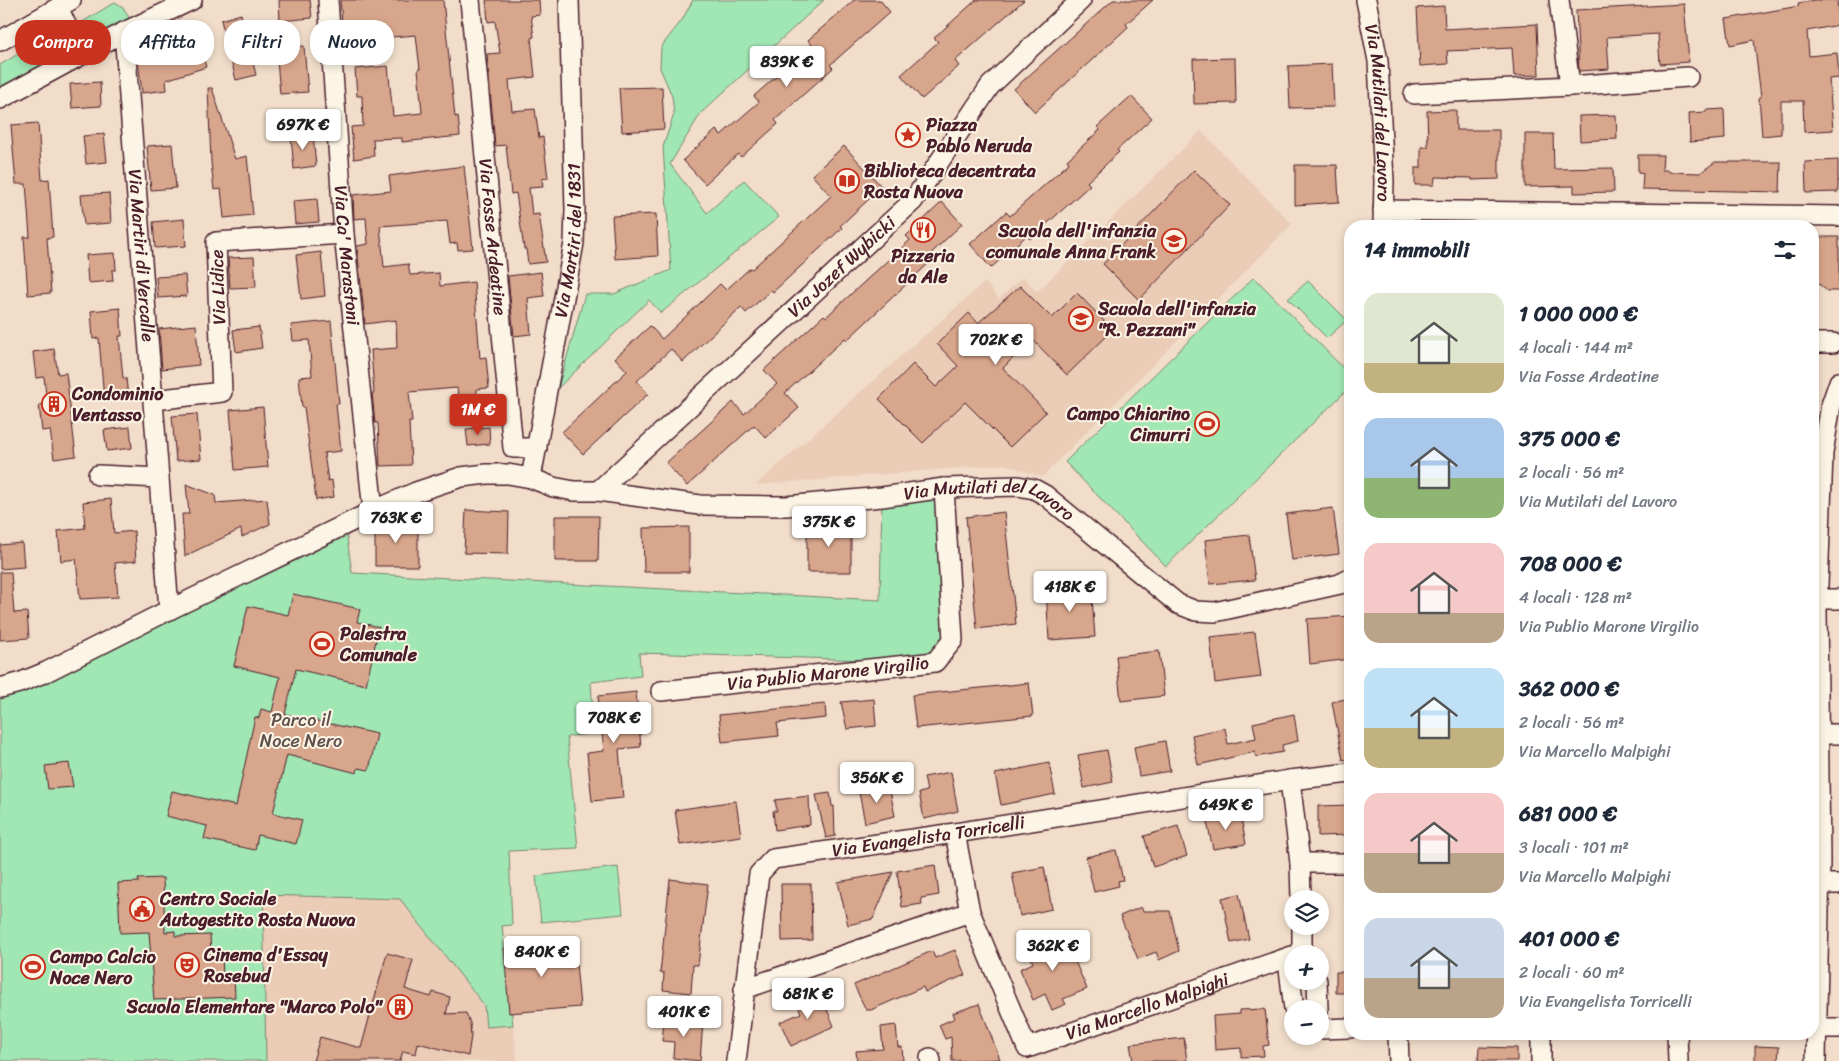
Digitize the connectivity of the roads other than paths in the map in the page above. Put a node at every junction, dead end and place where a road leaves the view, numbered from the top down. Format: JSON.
{"nodes":[{"id":1,"x":192,"y":0,"type":"edge"},
{"id":2,"x":328,"y":0,"type":"edge"},
{"id":3,"x":470,"y":0,"type":"edge"},
{"id":4,"x":569,"y":0,"type":"edge"},
{"id":5,"x":1080,"y":0,"type":"edge"},
{"id":6,"x":1366,"y":0,"type":"edge"},
{"id":7,"x":1559,"y":0,"type":"edge"},
{"id":8,"x":65,"y":4,"type":"edge"},
{"id":9,"x":70,"y":20,"type":"edge"},
{"id":10,"x":150,"y":20,"type":"edge"},
{"id":11,"x":0,"y":41,"type":"edge"},
{"id":12,"x":63,"y":65,"type":"edge"},
{"id":13,"x":127,"y":65,"type":"edge"},
{"id":14,"x":1688,"y":77,"type":"dead end"},
{"id":15,"x":1570,"y":86,"type":"junction"},
{"id":16,"x":1414,"y":94,"type":"dead end"},
{"id":17,"x":0,"y":99,"type":"edge"},
{"id":18,"x":1839,"y":216,"type":"edge"},
{"id":19,"x":1383,"y":218,"type":"edge"},
{"id":20,"x":344,"y":234,"type":"junction"},
{"id":21,"x":1819,"y":342,"type":"edge"},
{"id":22,"x":1833,"y":343,"type":"dead end"},
{"id":23,"x":1839,"y":382,"type":"edge"},
{"id":24,"x":154,"y":400,"type":"junction"},
{"id":25,"x":536,"y":448,"type":"junction"},
{"id":26,"x":1831,"y":452,"type":"edge"},
{"id":27,"x":98,"y":476,"type":"dead end"},
{"id":28,"x":1819,"y":477,"type":"edge"},
{"id":29,"x":159,"y":478,"type":"junction"},
{"id":30,"x":531,"y":478,"type":"junction"},
{"id":31,"x":944,"y":488,"type":"junction"},
{"id":32,"x":598,"y":491,"type":"junction"},
{"id":33,"x":373,"y":511,"type":"junction"},
{"id":34,"x":1344,"y":582,"type":"edge"},
{"id":35,"x":1839,"y":599,"type":"edge"},
{"id":36,"x":1819,"y":606,"type":"edge"},
{"id":37,"x":169,"y":610,"type":"junction"},
{"id":38,"x":0,"y":688,"type":"edge"},
{"id":39,"x":661,"y":691,"type":"dead end"},
{"id":40,"x":1819,"y":734,"type":"edge"},
{"id":41,"x":1839,"y":734,"type":"edge"},
{"id":42,"x":1344,"y":774,"type":"edge"},
{"id":43,"x":1290,"y":780,"type":"junction"},
{"id":44,"x":955,"y":833,"type":"junction"},
{"id":45,"x":1300,"y":863,"type":"junction"},
{"id":46,"x":1344,"y":863,"type":"edge"},
{"id":47,"x":1819,"y":884,"type":"edge"},
{"id":48,"x":1839,"y":884,"type":"edge"},
{"id":49,"x":1301,"y":890,"type":"edge"},
{"id":50,"x":970,"y":912,"type":"junction"},
{"id":51,"x":1284,"y":961,"type":"edge"},
{"id":52,"x":744,"y":989,"type":"junction"},
{"id":53,"x":1329,"y":1028,"type":"edge"},
{"id":54,"x":1344,"y":1028,"type":"edge"},
{"id":55,"x":1819,"y":1028,"type":"edge"},
{"id":56,"x":1839,"y":1028,"type":"edge"},
{"id":57,"x":1398,"y":1040,"type":"edge"},
{"id":58,"x":1541,"y":1040,"type":"edge"},
{"id":59,"x":1677,"y":1040,"type":"edge"},
{"id":60,"x":1815,"y":1040,"type":"edge"},
{"id":61,"x":1030,"y":1054,"type":"edge"},
{"id":62,"x":736,"y":1061,"type":"edge"},
{"id":63,"x":1398,"y":1061,"type":"edge"},
{"id":64,"x":1541,"y":1061,"type":"edge"},
{"id":65,"x":1678,"y":1061,"type":"edge"},
{"id":66,"x":1816,"y":1061,"type":"edge"}],
"edges":[{"from":1,"to":10,"type":"street"},
{"from":2,"to":20,"type":"street","name":"Via Ca' Marastoni"},
{"from":3,"to":25,"type":"street","name":"Via Fosse Ardeatine"},
{"from":4,"to":25,"type":"street","name":"Via Martiri del 1831"},
{"from":5,"to":32,"type":"street","name":"Via Jozef Wybicki"},
{"from":6,"to":19,"type":"street","name":"Via Mutilati del Lavoro"},
{"from":7,"to":15,"type":"street"},
{"from":8,"to":9,"type":"street"},
{"from":8,"to":11,"type":"street"},
{"from":12,"to":17,"type":"street"},
{"from":13,"to":24,"type":"street","name":"Via Martiri di Vercalle"},
{"from":14,"to":15,"type":"street"},
{"from":15,"to":16,"type":"street"},
{"from":18,"to":19,"type":"street"},
{"from":20,"to":24,"type":"street","name":"Via Lidice"},
{"from":20,"to":33,"type":"street","name":"Via Ca' Marastoni"},
{"from":21,"to":22,"type":"street"},
{"from":23,"to":26,"type":"street"},
{"from":24,"to":29,"type":"street","name":"Via Martiri di Vercalle"},
{"from":25,"to":30,"type":"street","name":"Via Martiri del 1831"},
{"from":26,"to":28,"type":"street"},
{"from":27,"to":29,"type":"street"},
{"from":29,"to":37,"type":"street","name":"Via Martiri di Vercalle"},
{"from":30,"to":32,"type":"street","name":"Via Mutilati del Lavoro"},
{"from":30,"to":33,"type":"street","name":"Via Mutilati del Lavoro"},
{"from":31,"to":32,"type":"street","name":"Via Mutilati del Lavoro"},
{"from":31,"to":34,"type":"street","name":"Via Mutilati del Lavoro"},
{"from":31,"to":39,"type":"street","name":"Via Publio Marone Virgilio"},
{"from":33,"to":37,"type":"street","name":"Via Mutilati del Lavoro"},
{"from":35,"to":36,"type":"street"},
{"from":37,"to":38,"type":"street","name":"Via Mutilati del Lavoro"},
{"from":40,"to":41,"type":"street"},
{"from":42,"to":43,"type":"street","name":"Via Evangelista Torricelli"},
{"from":43,"to":44,"type":"street","name":"Via Evangelista Torricelli"},
{"from":43,"to":45,"type":"street"},
{"from":44,"to":50,"type":"street","name":"Via Marcello Malpighi"},
{"from":44,"to":52,"type":"street","name":"Via Evangelista Torricelli"},
{"from":45,"to":46,"type":"street"},
{"from":45,"to":49,"type":"street"},
{"from":47,"to":48,"type":"street"},
{"from":50,"to":52,"type":"street"},
{"from":50,"to":61,"type":"street","name":"Via Marcello Malpighi"},
{"from":51,"to":61,"type":"street","name":"Via Marcello Malpighi"},
{"from":52,"to":62,"type":"street","name":"Via Evangelista Torricelli"},
{"from":53,"to":54,"type":"street"},
{"from":55,"to":56,"type":"street"},
{"from":57,"to":63,"type":"street"},
{"from":58,"to":64,"type":"street"},
{"from":59,"to":65,"type":"street"},
{"from":60,"to":66,"type":"street"}]}
